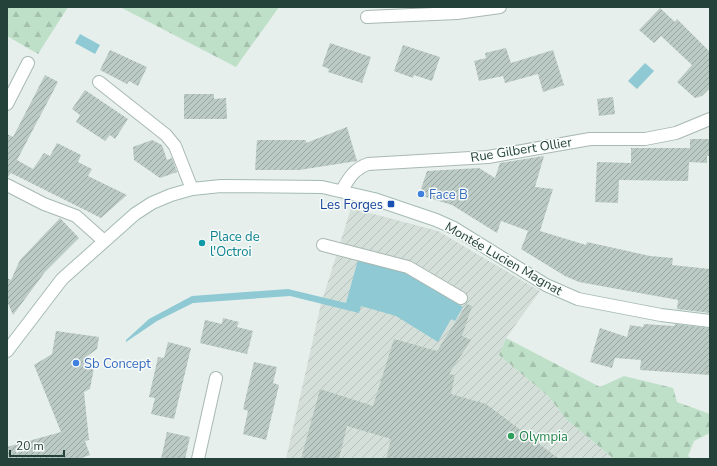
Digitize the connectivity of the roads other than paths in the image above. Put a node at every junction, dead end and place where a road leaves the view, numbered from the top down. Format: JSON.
{"nodes":[{"id":1,"x":500,"y":7,"type":"edge"},
{"id":2,"x":367,"y":18,"type":"dead end"},
{"id":3,"x":28,"y":63,"type":"dead end"},
{"id":4,"x":99,"y":82,"type":"dead end"},
{"id":5,"x":7,"y":104,"type":"edge"},
{"id":6,"x":710,"y":119,"type":"edge"},
{"id":7,"x":7,"y":185,"type":"edge"},
{"id":8,"x":192,"y":189,"type":"junction"},
{"id":9,"x":342,"y":190,"type":"junction"},
{"id":10,"x":104,"y":241,"type":"junction"},
{"id":11,"x":323,"y":245,"type":"dead end"},
{"id":12,"x":461,"y":298,"type":"dead end"},
{"id":13,"x":710,"y":321,"type":"edge"},
{"id":14,"x":7,"y":351,"type":"edge"},
{"id":15,"x":216,"y":378,"type":"dead end"},
{"id":16,"x":198,"y":459,"type":"edge"}],
"edges":[{"from":1,"to":2,"type":"street"},
{"from":3,"to":5,"type":"street"},
{"from":4,"to":8,"type":"street"},
{"from":6,"to":9,"type":"street","name":"Rue Gilbert Ollier"},
{"from":7,"to":10,"type":"street"},
{"from":8,"to":9,"type":"street","name":"Montée Lucien Magnat"},
{"from":8,"to":10,"type":"street","name":"Montée Lucien Magnat"},
{"from":9,"to":13,"type":"street","name":"Montée Lucien Magnat"},
{"from":10,"to":14,"type":"street","name":"Montée Lucien Magnat"},
{"from":11,"to":12,"type":"street"},
{"from":15,"to":16,"type":"street"}]}
